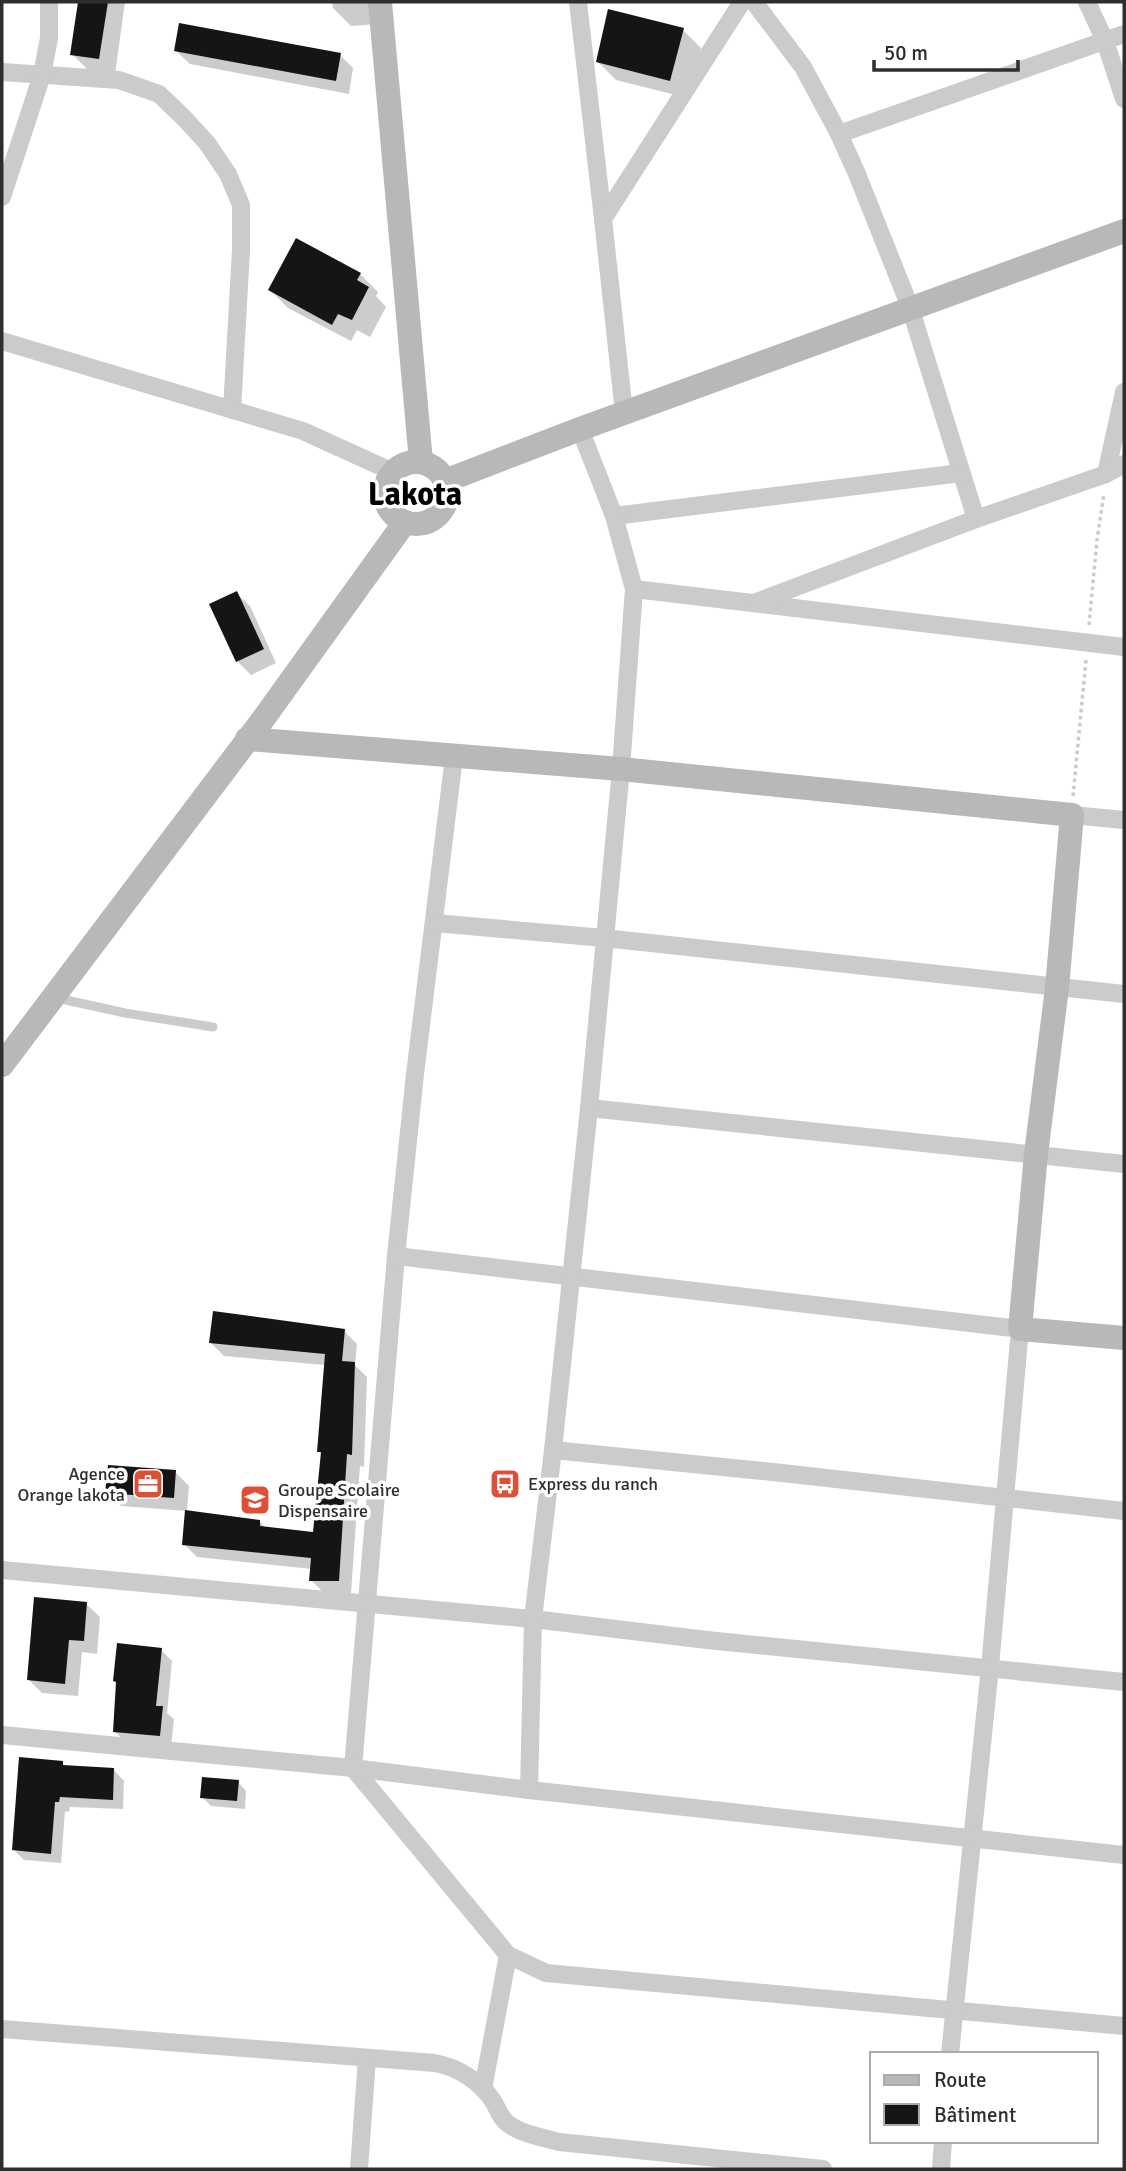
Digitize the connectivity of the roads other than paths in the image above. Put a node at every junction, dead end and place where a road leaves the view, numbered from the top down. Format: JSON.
{"nodes":[{"id":1,"x":49,"y":2,"type":"edge"},
{"id":2,"x":380,"y":2,"type":"edge"},
{"id":3,"x":578,"y":2,"type":"edge"},
{"id":4,"x":743,"y":2,"type":"edge"},
{"id":5,"x":754,"y":2,"type":"edge"},
{"id":6,"x":1087,"y":2,"type":"edge"},
{"id":7,"x":1124,"y":34,"type":"edge"},
{"id":8,"x":1105,"y":41,"type":"junction"},
{"id":9,"x":2,"y":72,"type":"edge"},
{"id":10,"x":42,"y":75,"type":"junction"},
{"id":11,"x":1124,"y":99,"type":"edge"},
{"id":12,"x":839,"y":134,"type":"junction"},
{"id":13,"x":2,"y":197,"type":"edge"},
{"id":14,"x":603,"y":219,"type":"junction"},
{"id":15,"x":1124,"y":231,"type":"edge"},
{"id":16,"x":910,"y":307,"type":"junction"},
{"id":17,"x":2,"y":341,"type":"edge"},
{"id":18,"x":1124,"y":392,"type":"edge"},
{"id":19,"x":232,"y":410,"type":"junction"},
{"id":20,"x":624,"y":413,"type":"junction"},
{"id":21,"x":580,"y":429,"type":"junction"},
{"id":22,"x":421,"y":462,"type":"junction"},
{"id":23,"x":1124,"y":464,"type":"edge"},
{"id":24,"x":393,"y":472,"type":"junction"},
{"id":25,"x":961,"y":473,"type":"junction"},
{"id":26,"x":1107,"y":474,"type":"junction"},
{"id":27,"x":445,"y":481,"type":"junction"},
{"id":28,"x":614,"y":516,"type":"junction"},
{"id":29,"x":976,"y":519,"type":"junction"},
{"id":30,"x":405,"y":522,"type":"junction"},
{"id":31,"x":634,"y":589,"type":"junction"},
{"id":32,"x":750,"y":604,"type":"junction"},
{"id":33,"x":1124,"y":647,"type":"edge"},
{"id":34,"x":247,"y":739,"type":"junction"},
{"id":35,"x":454,"y":757,"type":"junction"},
{"id":36,"x":621,"y":769,"type":"junction"},
{"id":37,"x":1072,"y":815,"type":"junction"},
{"id":38,"x":1124,"y":820,"type":"edge"},
{"id":39,"x":435,"y":922,"type":"junction"},
{"id":40,"x":604,"y":938,"type":"junction"},
{"id":41,"x":1057,"y":988,"type":"junction"},
{"id":42,"x":1124,"y":994,"type":"edge"},
{"id":43,"x":52,"y":997,"type":"junction"},
{"id":44,"x":213,"y":1027,"type":"dead end"},
{"id":45,"x":2,"y":1065,"type":"edge"},
{"id":46,"x":589,"y":1108,"type":"junction"},
{"id":47,"x":1036,"y":1154,"type":"junction"},
{"id":48,"x":1124,"y":1164,"type":"edge"},
{"id":49,"x":396,"y":1256,"type":"junction"},
{"id":50,"x":570,"y":1275,"type":"junction"},
{"id":51,"x":1020,"y":1329,"type":"junction"},
{"id":52,"x":1124,"y":1338,"type":"edge"},
{"id":53,"x":553,"y":1450,"type":"junction"},
{"id":54,"x":1006,"y":1496,"type":"junction"},
{"id":55,"x":1124,"y":1511,"type":"edge"},
{"id":56,"x":2,"y":1570,"type":"edge"},
{"id":57,"x":366,"y":1604,"type":"junction"},
{"id":58,"x":533,"y":1619,"type":"junction"},
{"id":59,"x":990,"y":1667,"type":"junction"},
{"id":60,"x":1124,"y":1682,"type":"edge"},
{"id":61,"x":2,"y":1735,"type":"edge"},
{"id":62,"x":353,"y":1768,"type":"junction"},
{"id":63,"x":529,"y":1790,"type":"junction"},
{"id":64,"x":971,"y":1837,"type":"junction"},
{"id":65,"x":1124,"y":1854,"type":"edge"},
{"id":66,"x":508,"y":1955,"type":"junction"},
{"id":67,"x":953,"y":2010,"type":"junction"},
{"id":68,"x":1124,"y":2026,"type":"edge"},
{"id":69,"x":2,"y":2029,"type":"edge"},
{"id":70,"x":950,"y":2052,"type":"edge"},
{"id":71,"x":367,"y":2058,"type":"junction"},
{"id":72,"x":483,"y":2089,"type":"junction"},
{"id":73,"x":943,"y":2143,"type":"edge"},
{"id":74,"x":359,"y":2169,"type":"edge"},
{"id":75,"x":823,"y":2169,"type":"edge"},
{"id":76,"x":941,"y":2169,"type":"edge"}],
"edges":[{"from":1,"to":10,"type":"street"},
{"from":2,"to":22,"type":"main road"},
{"from":3,"to":14,"type":"street"},
{"from":4,"to":14,"type":"street"},
{"from":5,"to":12,"type":"street"},
{"from":6,"to":8,"type":"street"},
{"from":7,"to":8,"type":"street"},
{"from":8,"to":11,"type":"street"},
{"from":8,"to":12,"type":"street"},
{"from":9,"to":10,"type":"street"},
{"from":10,"to":13,"type":"street"},
{"from":10,"to":19,"type":"street"},
{"from":12,"to":16,"type":"street"},
{"from":14,"to":20,"type":"street"},
{"from":15,"to":16,"type":"main road"},
{"from":16,"to":20,"type":"main road"},
{"from":16,"to":25,"type":"street"},
{"from":17,"to":19,"type":"street"},
{"from":18,"to":26,"type":"street"},
{"from":19,"to":24,"type":"street"},
{"from":20,"to":21,"type":"main road"},
{"from":21,"to":27,"type":"main road"},
{"from":21,"to":28,"type":"street"},
{"from":22,"to":24,"type":"main road"},
{"from":22,"to":27,"type":"main road"},
{"from":23,"to":26,"type":"street"},
{"from":24,"to":30,"type":"main road"},
{"from":25,"to":28,"type":"street"},
{"from":25,"to":29,"type":"street"},
{"from":26,"to":29,"type":"street"},
{"from":27,"to":30,"type":"main road"},
{"from":28,"to":31,"type":"street"},
{"from":29,"to":32,"type":"street"},
{"from":30,"to":34,"type":"main road"},
{"from":31,"to":32,"type":"street"},
{"from":31,"to":36,"type":"street"},
{"from":32,"to":33,"type":"street"},
{"from":34,"to":35,"type":"main road"},
{"from":34,"to":43,"type":"main road"},
{"from":35,"to":36,"type":"main road"},
{"from":35,"to":39,"type":"street"},
{"from":36,"to":37,"type":"main road"},
{"from":36,"to":40,"type":"street"},
{"from":37,"to":38,"type":"street"},
{"from":37,"to":41,"type":"main road"},
{"from":39,"to":40,"type":"street"},
{"from":39,"to":49,"type":"street"},
{"from":40,"to":41,"type":"street"},
{"from":40,"to":46,"type":"street"},
{"from":41,"to":42,"type":"street"},
{"from":41,"to":47,"type":"main road"},
{"from":43,"to":44,"type":"lane"},
{"from":43,"to":45,"type":"main road"},
{"from":46,"to":47,"type":"street"},
{"from":46,"to":50,"type":"street"},
{"from":47,"to":48,"type":"street"},
{"from":47,"to":51,"type":"main road"},
{"from":49,"to":50,"type":"street"},
{"from":49,"to":57,"type":"street"},
{"from":50,"to":51,"type":"street"},
{"from":50,"to":53,"type":"street"},
{"from":51,"to":52,"type":"main road"},
{"from":51,"to":54,"type":"street"},
{"from":53,"to":54,"type":"street"},
{"from":53,"to":58,"type":"street"},
{"from":54,"to":55,"type":"street"},
{"from":54,"to":59,"type":"street"},
{"from":56,"to":57,"type":"street"},
{"from":57,"to":58,"type":"street"},
{"from":57,"to":62,"type":"street"},
{"from":58,"to":59,"type":"street"},
{"from":58,"to":63,"type":"street"},
{"from":59,"to":60,"type":"street"},
{"from":59,"to":64,"type":"street"},
{"from":61,"to":62,"type":"street"},
{"from":62,"to":63,"type":"street"},
{"from":62,"to":66,"type":"street"},
{"from":63,"to":64,"type":"street"},
{"from":64,"to":65,"type":"street"},
{"from":64,"to":67,"type":"street"},
{"from":66,"to":67,"type":"street"},
{"from":66,"to":72,"type":"street"},
{"from":67,"to":68,"type":"street"},
{"from":67,"to":70,"type":"street"},
{"from":69,"to":71,"type":"street"},
{"from":71,"to":72,"type":"street"},
{"from":71,"to":74,"type":"street"},
{"from":72,"to":75,"type":"street"},
{"from":73,"to":76,"type":"street"}]}
